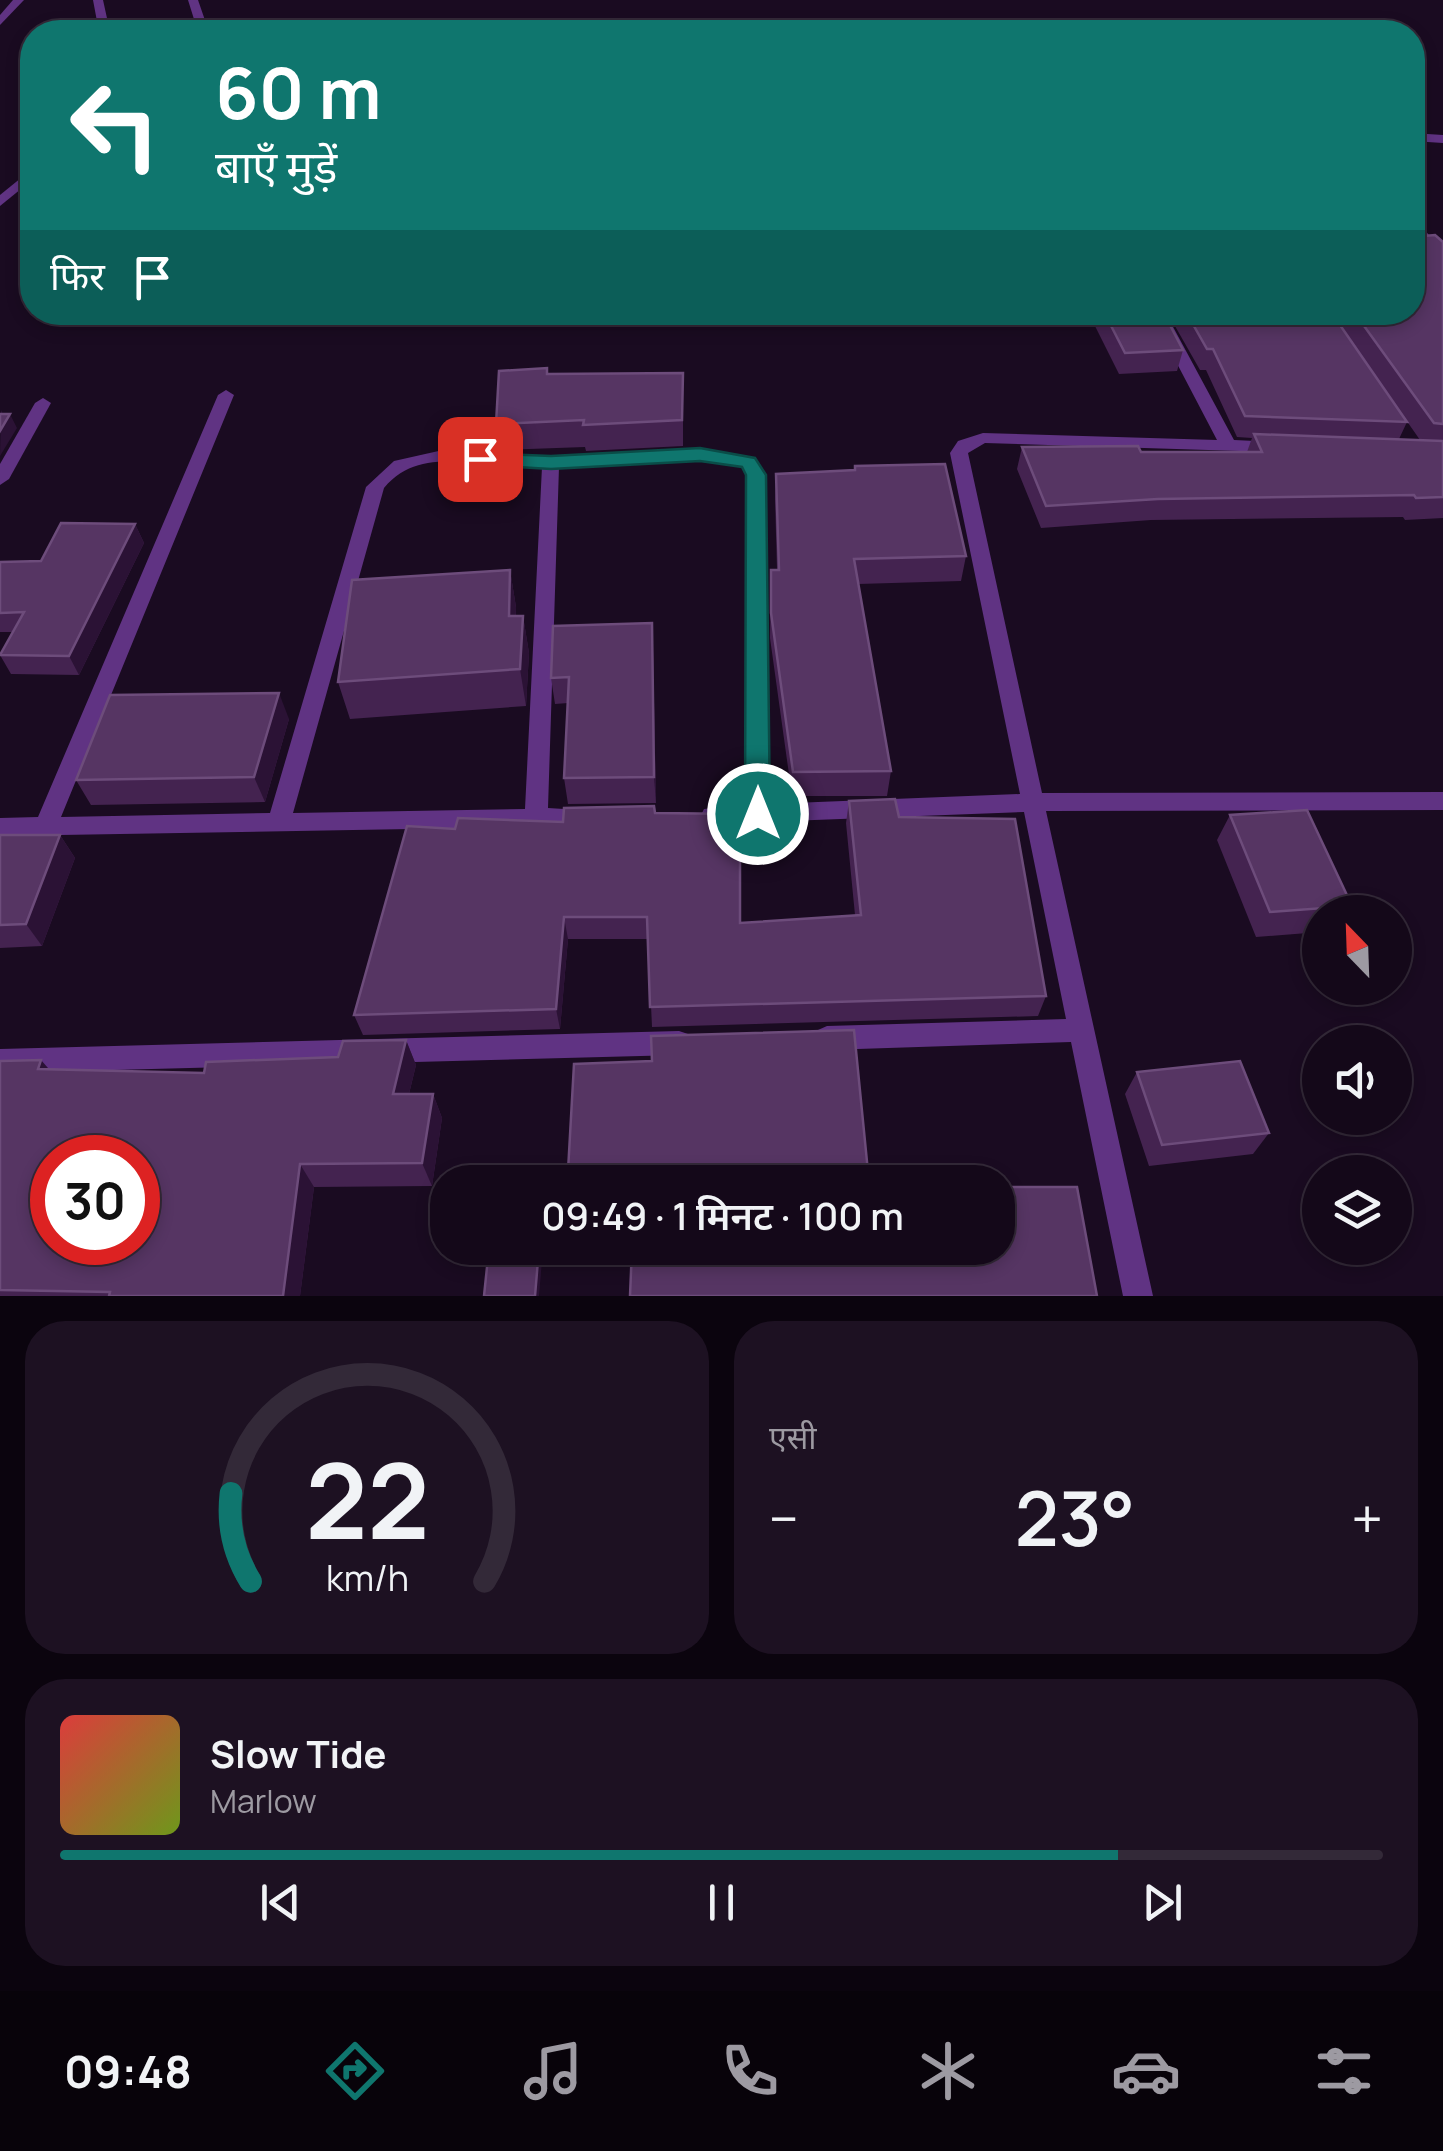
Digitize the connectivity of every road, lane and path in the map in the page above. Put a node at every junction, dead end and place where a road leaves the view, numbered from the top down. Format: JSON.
{"nodes":[{"id":1,"x":19,"y":0,"type":"edge"},
{"id":2,"x":0,"y":22,"type":"edge"},
{"id":3,"x":20,"y":184,"type":"edge"},
{"id":4,"x":0,"y":202,"type":"edge"},
{"id":5,"x":1425,"y":239,"type":"edge"},
{"id":6,"x":1443,"y":262,"type":"edge"},
{"id":7,"x":1164,"y":325,"type":"edge"},
{"id":8,"x":226,"y":394,"type":"dead end"},
{"id":9,"x":43,"y":403,"type":"dead end"},
{"id":10,"x":1228,"y":445,"type":"junction"},
{"id":11,"x":1304,"y":449,"type":"edge"},
{"id":12,"x":551,"y":462,"type":"junction"},
{"id":13,"x":0,"y":479,"type":"edge"},
{"id":14,"x":1036,"y":802,"type":"junction"},
{"id":15,"x":1443,"y":802,"type":"edge"},
{"id":16,"x":758,"y":814,"type":"junction"},
{"id":17,"x":684,"y":815,"type":"edge"},
{"id":18,"x":610,"y":816,"type":"edge"},
{"id":19,"x":536,"y":818,"type":"junction"},
{"id":20,"x":279,"y":822,"type":"junction"},
{"id":21,"x":45,"y":826,"type":"junction"},
{"id":22,"x":0,"y":828,"type":"edge"},
{"id":23,"x":1080,"y":1030,"type":"junction"},
{"id":24,"x":805,"y":1039,"type":"edge"},
{"id":25,"x":707,"y":1042,"type":"edge"},
{"id":26,"x":0,"y":1061,"type":"edge"},
{"id":27,"x":1138,"y":1296,"type":"edge"}],
"edges":[{"from":1,"to":2,"type":"street"},
{"from":3,"to":4,"type":"street"},
{"from":5,"to":6,"type":"street"},
{"from":7,"to":10,"type":"street"},
{"from":8,"to":21,"type":"street"},
{"from":9,"to":13,"type":"street"},
{"from":10,"to":11,"type":"street"},
{"from":10,"to":14,"type":"street"},
{"from":12,"to":16,"type":"street"},
{"from":12,"to":19,"type":"street"},
{"from":12,"to":20,"type":"street"},
{"from":14,"to":15,"type":"street"},
{"from":14,"to":16,"type":"street"},
{"from":14,"to":23,"type":"street"},
{"from":16,"to":17,"type":"street"},
{"from":18,"to":19,"type":"street"},
{"from":19,"to":20,"type":"street"},
{"from":20,"to":21,"type":"street"},
{"from":21,"to":22,"type":"street"},
{"from":23,"to":24,"type":"street"},
{"from":23,"to":27,"type":"street"},
{"from":25,"to":26,"type":"street"}]}
